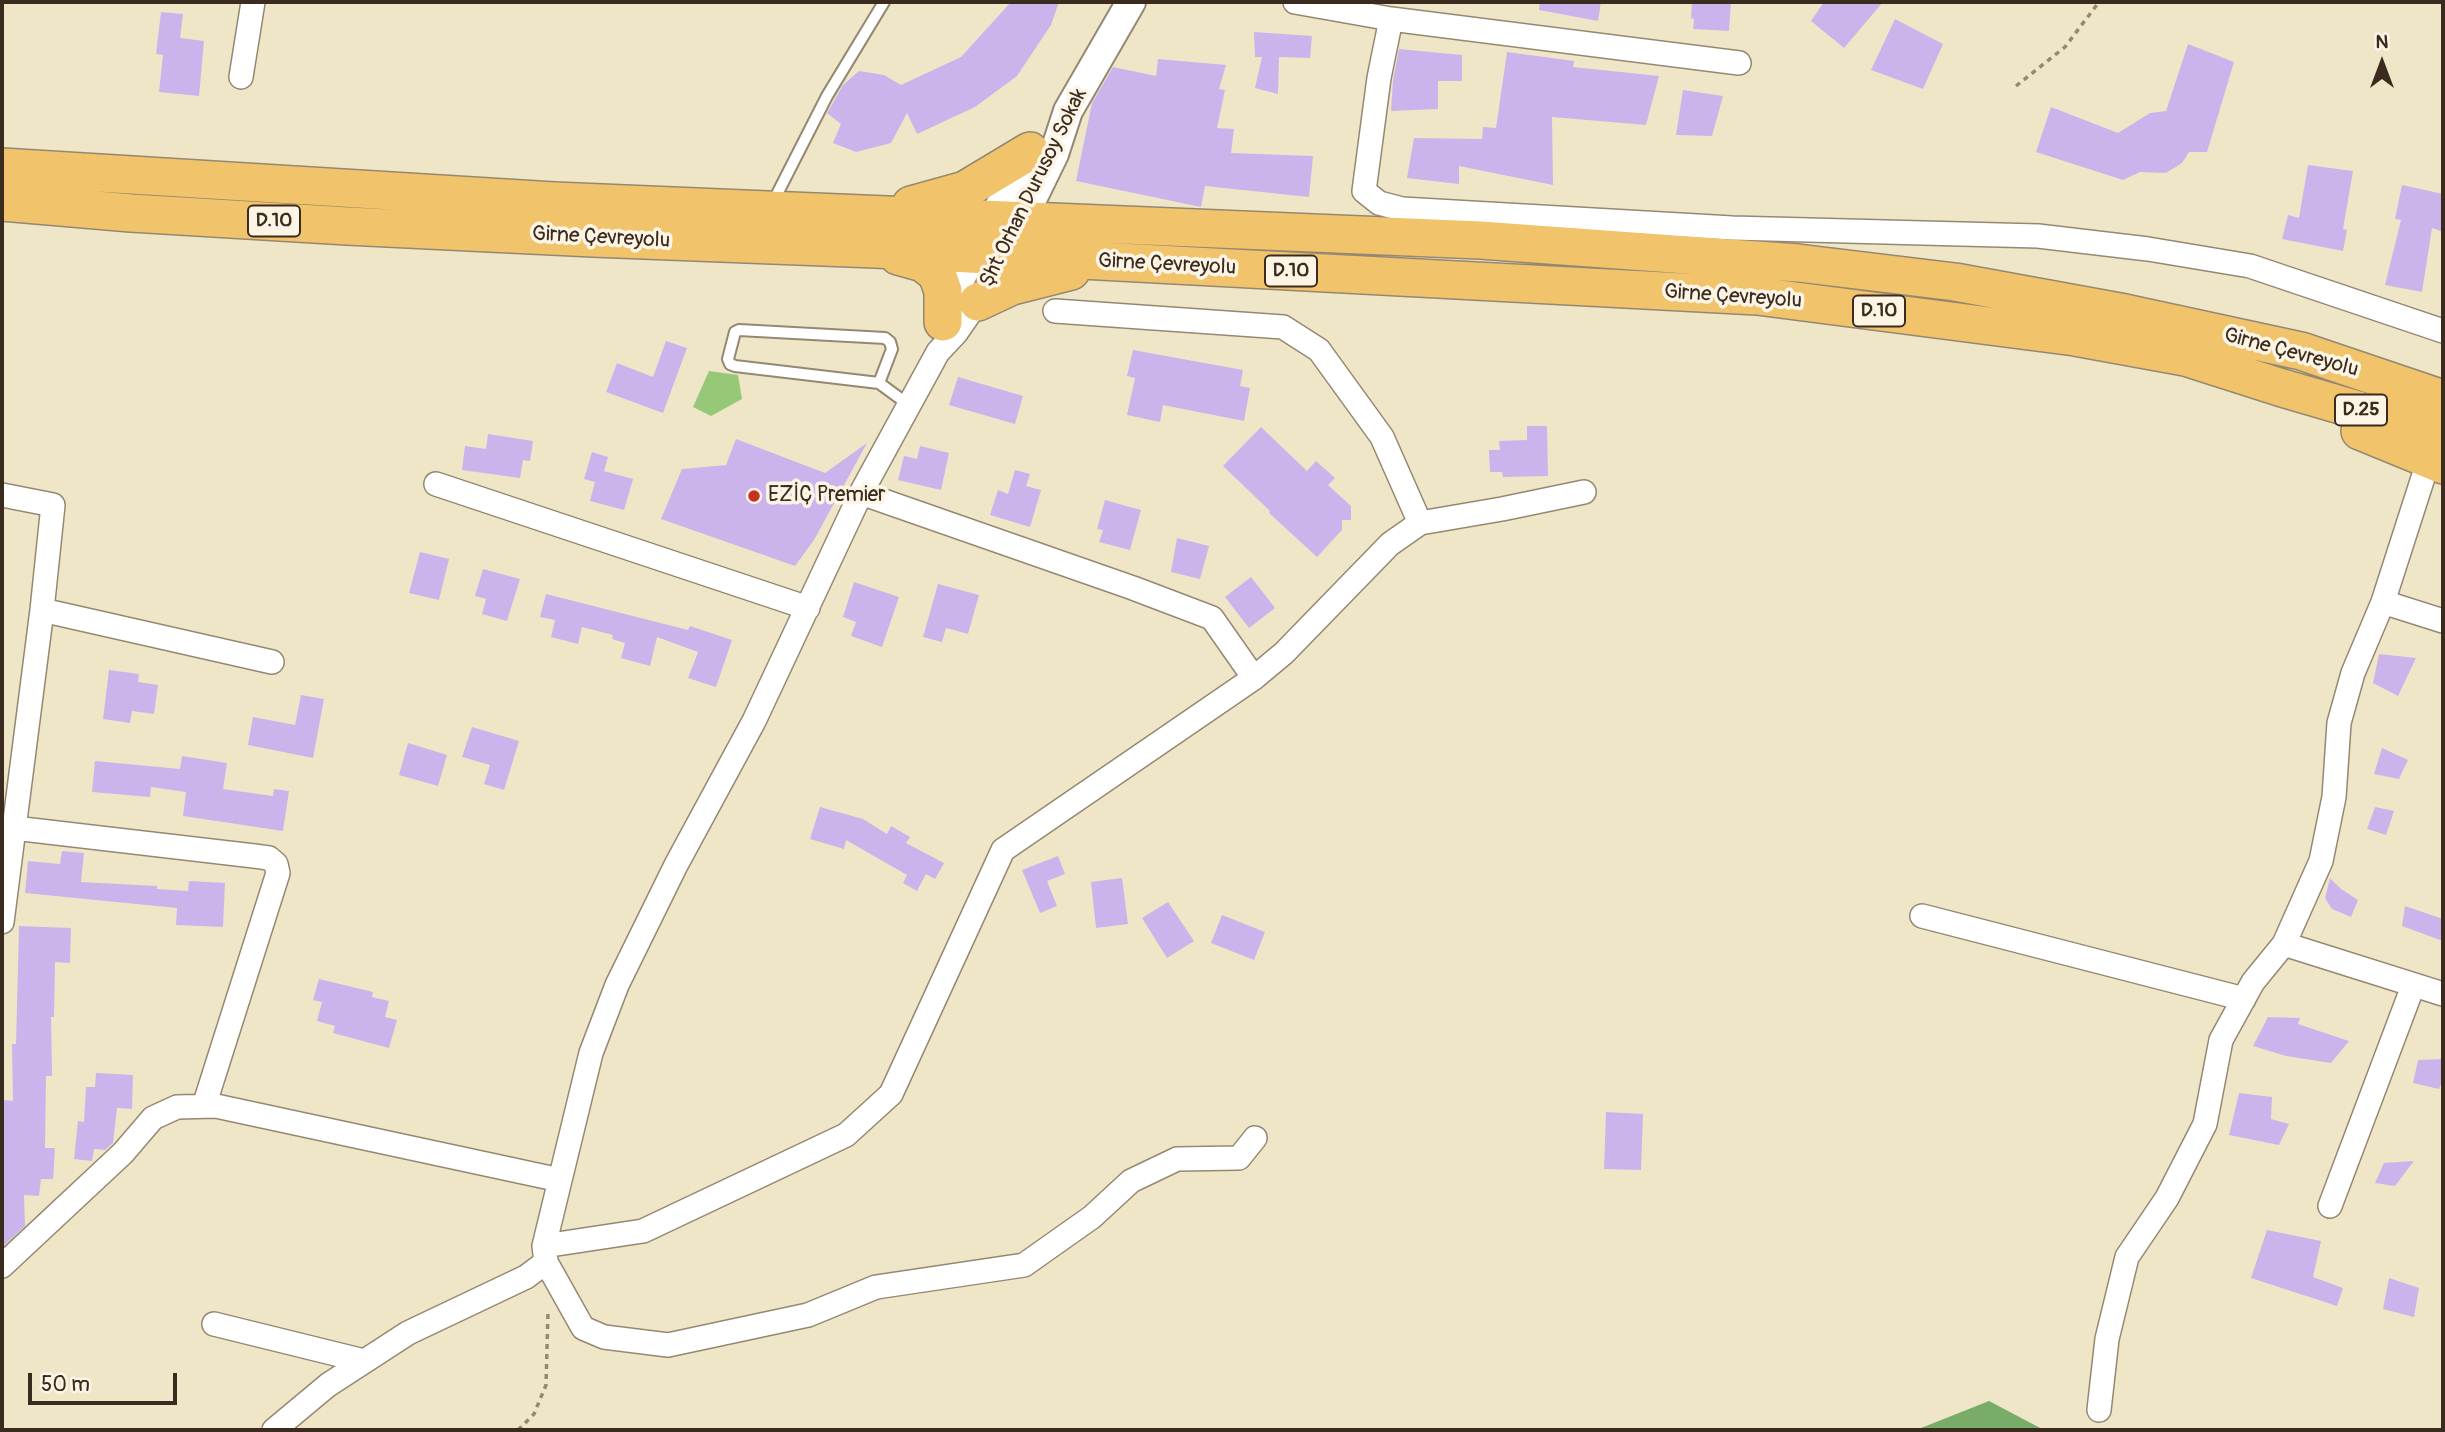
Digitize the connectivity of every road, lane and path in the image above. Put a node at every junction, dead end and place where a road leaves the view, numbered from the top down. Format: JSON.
{"nodes":[{"id":1,"x":253,"y":2,"type":"edge"},
{"id":2,"x":884,"y":2,"type":"edge"},
{"id":3,"x":1131,"y":2,"type":"edge"},
{"id":4,"x":1295,"y":2,"type":"edge"},
{"id":5,"x":2099,"y":2,"type":"edge"},
{"id":6,"x":1391,"y":19,"type":"junction"},
{"id":7,"x":1739,"y":63,"type":"dead end"},
{"id":8,"x":241,"y":77,"type":"dead end"},
{"id":9,"x":2016,"y":86,"type":"dead end"},
{"id":10,"x":1068,"y":110,"type":"junction"},
{"id":11,"x":1030,"y":151,"type":"junction"},
{"id":12,"x":2,"y":167,"type":"edge"},
{"id":13,"x":2,"y":201,"type":"edge"},
{"id":14,"x":769,"y":210,"type":"junction"},
{"id":15,"x":1006,"y":220,"type":"junction"},
{"id":16,"x":876,"y":232,"type":"junction"},
{"id":17,"x":989,"y":256,"type":"junction"},
{"id":18,"x":1110,"y":262,"type":"junction"},
{"id":19,"x":978,"y":302,"type":"junction"},
{"id":20,"x":1055,"y":312,"type":"dead end"},
{"id":21,"x":2443,"y":331,"type":"edge"},
{"id":22,"x":941,"y":337,"type":"junction"},
{"id":23,"x":2301,"y":351,"type":"junction"},
{"id":24,"x":2443,"y":372,"type":"edge"},
{"id":25,"x":879,"y":383,"type":"junction"},
{"id":26,"x":2279,"y":387,"type":"joint"},
{"id":27,"x":2443,"y":399,"type":"edge"},
{"id":28,"x":909,"y":405,"type":"junction"},
{"id":29,"x":2438,"y":453,"type":"edge"},
{"id":30,"x":436,"y":484,"type":"dead end"},
{"id":31,"x":1584,"y":492,"type":"dead end"},
{"id":32,"x":862,"y":493,"type":"junction"},
{"id":33,"x":2,"y":495,"type":"edge"},
{"id":34,"x":1420,"y":523,"type":"junction"},
{"id":35,"x":2383,"y":602,"type":"junction"},
{"id":36,"x":808,"y":608,"type":"junction"},
{"id":37,"x":43,"y":610,"type":"junction"},
{"id":38,"x":2443,"y":621,"type":"edge"},
{"id":39,"x":272,"y":662,"type":"dead end"},
{"id":40,"x":1254,"y":678,"type":"junction"},
{"id":41,"x":14,"y":828,"type":"junction"},
{"id":42,"x":1922,"y":916,"type":"dead end"},
{"id":43,"x":2,"y":922,"type":"edge"},
{"id":44,"x":2284,"y":944,"type":"junction"},
{"id":45,"x":2413,"y":986,"type":"junction"},
{"id":46,"x":2443,"y":994,"type":"edge"},
{"id":47,"x":2244,"y":999,"type":"junction"},
{"id":48,"x":204,"y":1106,"type":"junction"},
{"id":49,"x":1255,"y":1138,"type":"dead end"},
{"id":50,"x":560,"y":1181,"type":"junction"},
{"id":51,"x":2330,"y":1206,"type":"dead end"},
{"id":52,"x":545,"y":1254,"type":"junction"},
{"id":53,"x":2,"y":1266,"type":"edge"},
{"id":54,"x":549,"y":1308,"type":"dead end"},
{"id":55,"x":214,"y":1324,"type":"dead end"},
{"id":56,"x":365,"y":1361,"type":"junction"},
{"id":57,"x":2099,"y":1410,"type":"dead end"},
{"id":58,"x":274,"y":1430,"type":"edge"},
{"id":59,"x":518,"y":1430,"type":"edge"}],
"edges":[{"from":1,"to":8,"type":"street"},
{"from":2,"to":14,"type":"lane"},
{"from":3,"to":10,"type":"street","name":"Şht Orhan Durusoy Sokak"},
{"from":4,"to":6,"type":"street"},
{"from":5,"to":9,"type":"path"},
{"from":6,"to":7,"type":"street"},
{"from":6,"to":21,"type":"street"},
{"from":10,"to":11,"type":"street"},
{"from":10,"to":15,"type":"street","name":"Şht Orhan Durusoy Sokak"},
{"from":11,"to":15,"type":"street"},
{"from":11,"to":16,"type":"highway"},
{"from":12,"to":14,"type":"highway","name":"Girne Çevreyolu","number":"D.10"},
{"from":13,"to":16,"type":"highway","name":"Girne Çevreyolu","number":"D.10"},
{"from":14,"to":16,"type":"highway","name":"Girne Çevreyolu","number":"D.10"},
{"from":15,"to":16,"type":"highway","name":"Girne Çevreyolu","number":"D.10"},
{"from":15,"to":17,"type":"street","name":"Şht Orhan Durusoy Sokak"},
{"from":15,"to":23,"type":"highway","name":"Girne Çevreyolu","number":"D.10"},
{"from":16,"to":17,"type":"highway","name":"Girne Çevreyolu","number":"D.10"},
{"from":16,"to":22,"type":"highway"},
{"from":17,"to":18,"type":"highway","name":"Girne Çevreyolu","number":"D.10"},
{"from":17,"to":19,"type":"street","name":"Şht Orhan Durusoy Sokak"},
{"from":17,"to":22,"type":"street"},
{"from":18,"to":19,"type":"highway"},
{"from":18,"to":26,"type":"highway","name":"Girne Çevreyolu","number":"D.10"},
{"from":19,"to":22,"type":"street","name":"Şht Orhan Durusoy Sokak"},
{"from":20,"to":34,"type":"street"},
{"from":22,"to":28,"type":"street"},
{"from":23,"to":24,"type":"highway","number":"D.10"},
{"from":23,"to":27,"type":"highway","name":"Girne Çevreyolu","number":"D.25"},
{"from":25,"to":25,"type":"lane"},
{"from":25,"to":28,"type":"lane"},
{"from":26,"to":29,"type":"highway","name":"Girne Çevreyolu","number":"D.25"},
{"from":28,"to":32,"type":"street"},
{"from":29,"to":35,"type":"street"},
{"from":30,"to":36,"type":"street"},
{"from":31,"to":34,"type":"street"},
{"from":32,"to":36,"type":"street"},
{"from":32,"to":40,"type":"street"},
{"from":33,"to":37,"type":"street"},
{"from":34,"to":40,"type":"street"},
{"from":35,"to":38,"type":"street"},
{"from":35,"to":44,"type":"street"},
{"from":36,"to":50,"type":"street"},
{"from":37,"to":39,"type":"street"},
{"from":37,"to":41,"type":"street"},
{"from":40,"to":52,"type":"street"},
{"from":41,"to":43,"type":"street"},
{"from":41,"to":48,"type":"street"},
{"from":42,"to":47,"type":"street"},
{"from":44,"to":45,"type":"street"},
{"from":44,"to":47,"type":"street"},
{"from":45,"to":46,"type":"street"},
{"from":45,"to":51,"type":"street"},
{"from":47,"to":57,"type":"street"},
{"from":48,"to":50,"type":"street"},
{"from":48,"to":53,"type":"street"},
{"from":49,"to":52,"type":"street"},
{"from":50,"to":52,"type":"street"},
{"from":52,"to":56,"type":"street"},
{"from":54,"to":59,"type":"path"},
{"from":55,"to":56,"type":"street"},
{"from":56,"to":58,"type":"street"}]}
